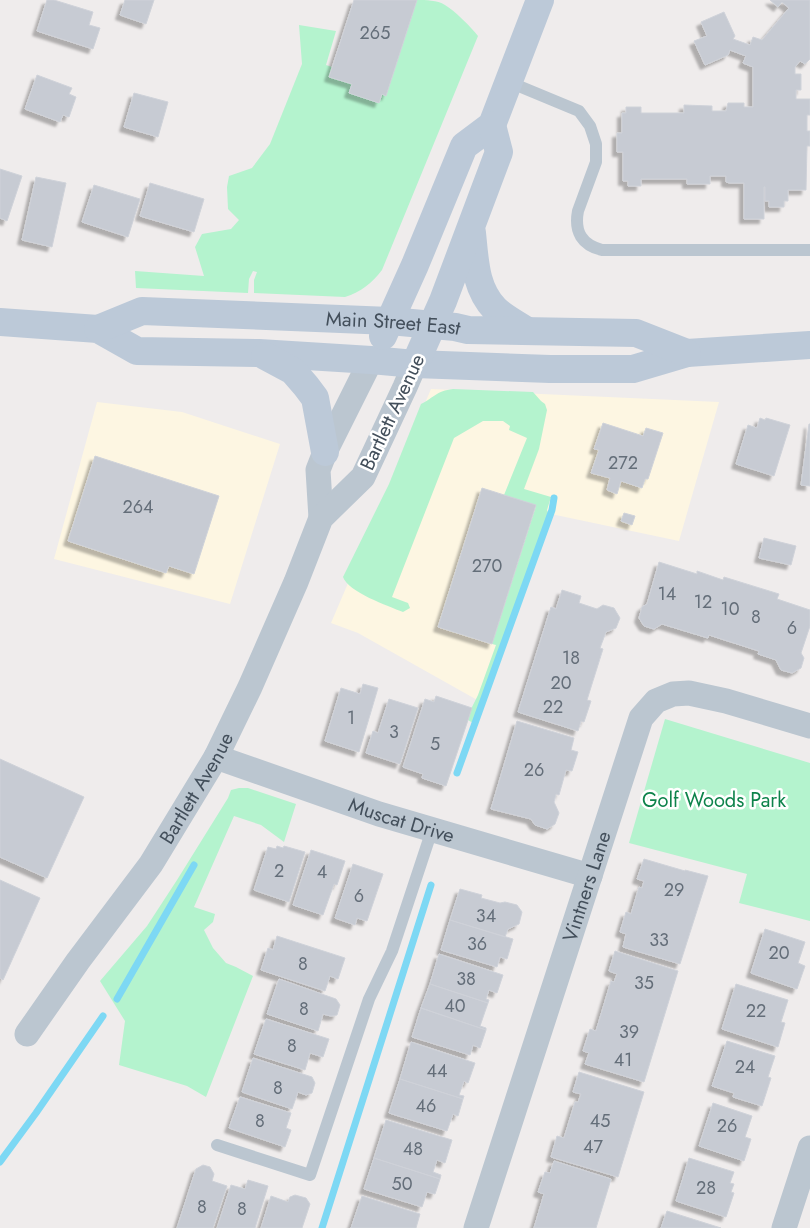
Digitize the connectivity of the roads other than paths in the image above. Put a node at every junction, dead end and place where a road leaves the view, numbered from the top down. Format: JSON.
{"nodes":[{"id":1,"x":540,"y":0,"type":"edge"},
{"id":2,"x":509,"y":82,"type":"junction"},
{"id":3,"x":492,"y":125,"type":"junction"},
{"id":4,"x":472,"y":227,"type":"junction"},
{"id":5,"x":810,"y":250,"type":"edge"},
{"id":6,"x":390,"y":321,"type":"junction"},
{"id":7,"x":0,"y":322,"type":"edge"},
{"id":8,"x":432,"y":325,"type":"junction"},
{"id":9,"x":98,"y":329,"type":"junction"},
{"id":10,"x":527,"y":331,"type":"junction"},
{"id":11,"x":810,"y":346,"type":"edge"},
{"id":12,"x":259,"y":354,"type":"junction"},
{"id":13,"x":687,"y":354,"type":"junction"},
{"id":14,"x":371,"y":360,"type":"junction"},
{"id":15,"x":415,"y":364,"type":"junction"},
{"id":16,"x":326,"y":452,"type":"junction"},
{"id":17,"x":321,"y":518,"type":"junction"},
{"id":18,"x":810,"y":726,"type":"edge"},
{"id":19,"x":216,"y":757,"type":"junction"},
{"id":20,"x":432,"y":830,"type":"junction"},
{"id":21,"x":590,"y":876,"type":"junction"},
{"id":22,"x":27,"y":1034,"type":"dead end"},
{"id":23,"x":217,"y":1145,"type":"dead end"},
{"id":24,"x":810,"y":1148,"type":"edge"},
{"id":25,"x":476,"y":1228,"type":"edge"},
{"id":26,"x":784,"y":1228,"type":"edge"}],
"edges":[{"from":1,"to":2,"type":"main road"},
{"from":2,"to":3,"type":"main road"},
{"from":2,"to":5,"type":"lane"},
{"from":3,"to":4,"type":"main road","name":"Bartlett Avenue"},
{"from":3,"to":6,"type":"main road","name":"Bartlett Avenue"},
{"from":4,"to":8,"type":"main road","name":"Bartlett Avenue"},
{"from":4,"to":10,"type":"main road"},
{"from":6,"to":8,"type":"main road","name":"Main Street East"},
{"from":6,"to":9,"type":"main road","name":"Main Street East"},
{"from":6,"to":14,"type":"main road","name":"Bartlett Avenue"},
{"from":7,"to":9,"type":"main road","name":"Main Street East"},
{"from":8,"to":10,"type":"main road","name":"Main Street East"},
{"from":8,"to":15,"type":"main road","name":"Bartlett Avenue"},
{"from":9,"to":12,"type":"main road","name":"Main Street East"},
{"from":10,"to":13,"type":"main road","name":"Main Street East"},
{"from":11,"to":13,"type":"main road","name":"Main Street East"},
{"from":12,"to":14,"type":"main road","name":"Main Street East"},
{"from":12,"to":16,"type":"main road"},
{"from":13,"to":15,"type":"main road","name":"Main Street East"},
{"from":14,"to":15,"type":"main road","name":"Main Street East"},
{"from":14,"to":16,"type":"street","name":"Bartlett Avenue"},
{"from":15,"to":17,"type":"street","name":"Bartlett Avenue"},
{"from":16,"to":17,"type":"street","name":"Bartlett Avenue"},
{"from":17,"to":19,"type":"street","name":"Bartlett Avenue"},
{"from":18,"to":21,"type":"street","name":"Vintners Lane"},
{"from":19,"to":20,"type":"street","name":"Muscat Drive"},
{"from":19,"to":22,"type":"street","name":"Bartlett Avenue"},
{"from":20,"to":21,"type":"street","name":"Muscat Drive"},
{"from":20,"to":23,"type":"lane"},
{"from":21,"to":25,"type":"street","name":"Vintners Lane"},
{"from":24,"to":26,"type":"street"}]}
